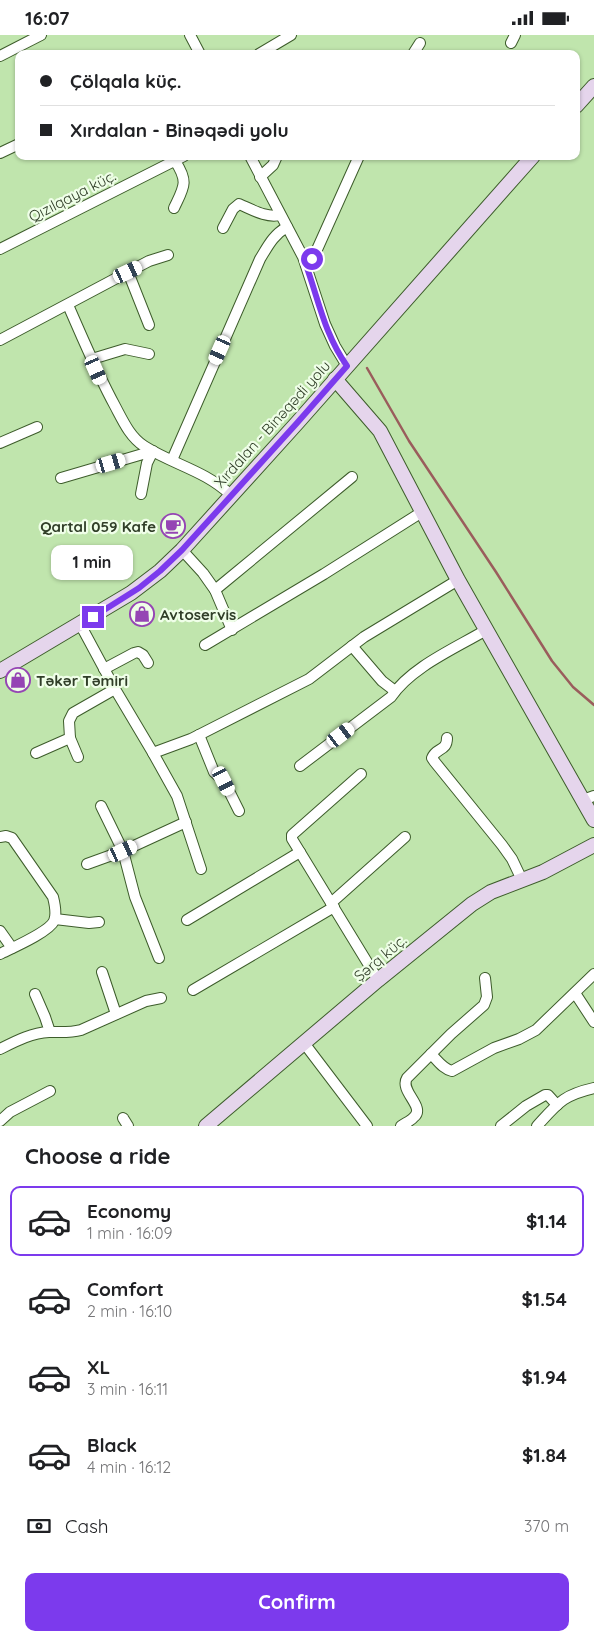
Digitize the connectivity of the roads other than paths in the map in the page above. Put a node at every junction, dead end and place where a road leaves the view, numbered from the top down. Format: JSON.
{"nodes":[{"id":1,"x":42,"y":35,"type":"edge"},
{"id":2,"x":190,"y":35,"type":"edge"},
{"id":3,"x":291,"y":35,"type":"edge"},
{"id":4,"x":420,"y":43,"type":"dead end"},
{"id":5,"x":197,"y":50,"type":"edge"},
{"id":6,"x":265,"y":50,"type":"edge"},
{"id":7,"x":415,"y":50,"type":"edge"},
{"id":8,"x":0,"y":56,"type":"edge"},
{"id":9,"x":594,"y":86,"type":"edge"},
{"id":10,"x":580,"y":102,"type":"edge"},
{"id":11,"x":15,"y":146,"type":"edge"},
{"id":12,"x":0,"y":153,"type":"edge"},
{"id":13,"x":252,"y":160,"type":"edge"},
{"id":14,"x":275,"y":160,"type":"edge"},
{"id":15,"x":357,"y":160,"type":"edge"},
{"id":16,"x":530,"y":160,"type":"edge"},
{"id":17,"x":175,"y":161,"type":"joint"},
{"id":18,"x":260,"y":177,"type":"junction"},
{"id":19,"x":174,"y":208,"type":"dead end"},
{"id":20,"x":280,"y":215,"type":"junction"},
{"id":21,"x":286,"y":227,"type":"junction"},
{"id":22,"x":223,"y":228,"type":"dead end"},
{"id":23,"x":0,"y":249,"type":"edge"},
{"id":24,"x":168,"y":255,"type":"dead end"},
{"id":25,"x":306,"y":265,"type":"junction"},
{"id":26,"x":128,"y":272,"type":"junction"},
{"id":27,"x":68,"y":305,"type":"junction"},
{"id":28,"x":149,"y":325,"type":"dead end"},
{"id":29,"x":0,"y":341,"type":"edge"},
{"id":30,"x":149,"y":354,"type":"dead end"},
{"id":31,"x":92,"y":359,"type":"junction"},
{"id":32,"x":347,"y":366,"type":"junction"},
{"id":33,"x":335,"y":379,"type":"junction"},
{"id":34,"x":37,"y":427,"type":"dead end"},
{"id":35,"x":0,"y":443,"type":"edge"},
{"id":36,"x":153,"y":451,"type":"junction"},
{"id":37,"x":172,"y":460,"type":"junction"},
{"id":38,"x":352,"y":477,"type":"dead end"},
{"id":39,"x":61,"y":478,"type":"dead end"},
{"id":40,"x":141,"y":494,"type":"dead end"},
{"id":41,"x":231,"y":495,"type":"junction"},
{"id":42,"x":422,"y":512,"type":"junction"},
{"id":43,"x":182,"y":550,"type":"junction"},
{"id":44,"x":458,"y":580,"type":"junction"},
{"id":45,"x":215,"y":590,"type":"junction"},
{"id":46,"x":80,"y":624,"type":"junction"},
{"id":47,"x":232,"y":630,"type":"junction"},
{"id":48,"x":486,"y":630,"type":"junction"},
{"id":49,"x":206,"y":645,"type":"dead end"},
{"id":50,"x":352,"y":646,"type":"junction"},
{"id":51,"x":148,"y":663,"type":"dead end"},
{"id":52,"x":104,"y":669,"type":"junction"},
{"id":53,"x":0,"y":671,"type":"edge"},
{"id":54,"x":115,"y":689,"type":"junction"},
{"id":55,"x":395,"y":691,"type":"junction"},
{"id":56,"x":198,"y":735,"type":"junction"},
{"id":57,"x":70,"y":738,"type":"junction"},
{"id":58,"x":447,"y":738,"type":"dead end"},
{"id":59,"x":36,"y":753,"type":"dead end"},
{"id":60,"x":153,"y":753,"type":"junction"},
{"id":61,"x":78,"y":757,"type":"dead end"},
{"id":62,"x":300,"y":766,"type":"dead end"},
{"id":63,"x":361,"y":774,"type":"dead end"},
{"id":64,"x":588,"y":798,"type":"edge"},
{"id":65,"x":101,"y":806,"type":"dead end"},
{"id":66,"x":239,"y":811,"type":"dead end"},
{"id":67,"x":594,"y":820,"type":"edge"},
{"id":68,"x":186,"y":822,"type":"junction"},
{"id":69,"x":0,"y":837,"type":"edge"},
{"id":70,"x":405,"y":837,"type":"dead end"},
{"id":71,"x":594,"y":845,"type":"edge"},
{"id":72,"x":123,"y":851,"type":"junction"},
{"id":73,"x":300,"y":852,"type":"junction"},
{"id":74,"x":87,"y":863,"type":"dead end"},
{"id":75,"x":201,"y":869,"type":"dead end"},
{"id":76,"x":522,"y":880,"type":"junction"},
{"id":77,"x":332,"y":905,"type":"junction"},
{"id":78,"x":55,"y":919,"type":"junction"},
{"id":79,"x":187,"y":920,"type":"dead end"},
{"id":80,"x":99,"y":922,"type":"dead end"},
{"id":81,"x":0,"y":931,"type":"edge"},
{"id":82,"x":12,"y":948,"type":"junction"},
{"id":83,"x":0,"y":954,"type":"edge"},
{"id":84,"x":159,"y":958,"type":"dead end"},
{"id":85,"x":102,"y":972,"type":"dead end"},
{"id":86,"x":594,"y":974,"type":"edge"},
{"id":87,"x":485,"y":978,"type":"dead end"},
{"id":88,"x":378,"y":980,"type":"junction"},
{"id":89,"x":193,"y":990,"type":"dead end"},
{"id":90,"x":35,"y":993,"type":"dead end"},
{"id":91,"x":575,"y":993,"type":"junction"},
{"id":92,"x":160,"y":999,"type":"dead end"},
{"id":93,"x":116,"y":1014,"type":"junction"},
{"id":94,"x":594,"y":1023,"type":"edge"},
{"id":95,"x":50,"y":1032,"type":"junction"},
{"id":96,"x":304,"y":1043,"type":"junction"},
{"id":97,"x":0,"y":1049,"type":"edge"},
{"id":98,"x":431,"y":1054,"type":"junction"},
{"id":99,"x":594,"y":1088,"type":"edge"},
{"id":100,"x":50,"y":1091,"type":"dead end"},
{"id":101,"x":557,"y":1105,"type":"junction"},
{"id":102,"x":0,"y":1121,"type":"edge"},
{"id":103,"x":206,"y":1126,"type":"edge"},
{"id":104,"x":367,"y":1126,"type":"edge"},
{"id":105,"x":401,"y":1126,"type":"edge"},
{"id":106,"x":501,"y":1126,"type":"edge"},
{"id":107,"x":537,"y":1126,"type":"edge"}],
"edges":[{"from":1,"to":8,"type":"street"},
{"from":2,"to":5,"type":"street"},
{"from":3,"to":6,"type":"street"},
{"from":4,"to":7,"type":"street"},
{"from":9,"to":10,"type":"street"},
{"from":11,"to":12,"type":"street"},
{"from":13,"to":18,"type":"street"},
{"from":14,"to":18,"type":"street"},
{"from":15,"to":25,"type":"street"},
{"from":16,"to":32,"type":"street","name":"Xırdalan - Binəqədi yolu"},
{"from":17,"to":19,"type":"street"},
{"from":17,"to":23,"type":"street","name":"Qızılqaya küç."},
{"from":18,"to":20,"type":"street"},
{"from":20,"to":21,"type":"street"},
{"from":20,"to":22,"type":"street"},
{"from":21,"to":25,"type":"street"},
{"from":21,"to":37,"type":"street"},
{"from":24,"to":26,"type":"street"},
{"from":25,"to":32,"type":"street"},
{"from":26,"to":27,"type":"street"},
{"from":26,"to":28,"type":"street"},
{"from":27,"to":29,"type":"street"},
{"from":27,"to":31,"type":"street"},
{"from":30,"to":31,"type":"street"},
{"from":31,"to":36,"type":"street"},
{"from":32,"to":33,"type":"street","name":"Xırdalan - Binəqədi yolu"},
{"from":33,"to":41,"type":"street","name":"Xırdalan - Binəqədi yolu"},
{"from":33,"to":42,"type":"street"},
{"from":34,"to":35,"type":"street"},
{"from":36,"to":37,"type":"street"},
{"from":36,"to":39,"type":"street"},
{"from":36,"to":40,"type":"street"},
{"from":37,"to":41,"type":"street"},
{"from":38,"to":45,"type":"street"},
{"from":41,"to":43,"type":"street","name":"Xırdalan - Binəqədi yolu"},
{"from":42,"to":44,"type":"street"},
{"from":42,"to":47,"type":"street"},
{"from":43,"to":45,"type":"street"},
{"from":43,"to":46,"type":"street","name":"Xırdalan - Binəqədi yolu"},
{"from":44,"to":48,"type":"street"},
{"from":44,"to":50,"type":"street"},
{"from":45,"to":47,"type":"street"},
{"from":46,"to":52,"type":"street"},
{"from":46,"to":53,"type":"street","name":"Xırdalan - Binəqədi yolu"},
{"from":47,"to":49,"type":"street"},
{"from":48,"to":55,"type":"street"},
{"from":48,"to":64,"type":"street"},
{"from":50,"to":55,"type":"street"},
{"from":50,"to":56,"type":"street"},
{"from":51,"to":52,"type":"street"},
{"from":52,"to":54,"type":"street"},
{"from":54,"to":57,"type":"street"},
{"from":54,"to":60,"type":"street"},
{"from":55,"to":62,"type":"street"},
{"from":56,"to":60,"type":"street"},
{"from":56,"to":66,"type":"street"},
{"from":57,"to":59,"type":"street"},
{"from":57,"to":61,"type":"street"},
{"from":58,"to":76,"type":"street"},
{"from":60,"to":68,"type":"street"},
{"from":63,"to":73,"type":"street"},
{"from":64,"to":67,"type":"street"},
{"from":65,"to":72,"type":"street"},
{"from":68,"to":72,"type":"street"},
{"from":68,"to":75,"type":"street"},
{"from":69,"to":78,"type":"street"},
{"from":70,"to":77,"type":"street"},
{"from":71,"to":76,"type":"street","name":"Şərq küç."},
{"from":72,"to":74,"type":"street"},
{"from":72,"to":84,"type":"street"},
{"from":73,"to":77,"type":"street"},
{"from":73,"to":79,"type":"street"},
{"from":76,"to":88,"type":"street","name":"Şərq küç."},
{"from":77,"to":88,"type":"street"},
{"from":77,"to":89,"type":"street"},
{"from":78,"to":80,"type":"street"},
{"from":78,"to":82,"type":"street"},
{"from":81,"to":82,"type":"street"},
{"from":82,"to":83,"type":"street"},
{"from":85,"to":93,"type":"street"},
{"from":86,"to":91,"type":"street"},
{"from":87,"to":98,"type":"street"},
{"from":88,"to":96,"type":"street","name":"Şərq küç."},
{"from":90,"to":95,"type":"street"},
{"from":91,"to":94,"type":"street"},
{"from":91,"to":98,"type":"street"},
{"from":92,"to":93,"type":"street"},
{"from":93,"to":95,"type":"street"},
{"from":95,"to":97,"type":"street"},
{"from":96,"to":103,"type":"street","name":"Şərq küç."},
{"from":96,"to":104,"type":"street"},
{"from":98,"to":105,"type":"street"},
{"from":99,"to":101,"type":"street"},
{"from":100,"to":102,"type":"street"},
{"from":101,"to":106,"type":"street"},
{"from":101,"to":107,"type":"street"}]}
